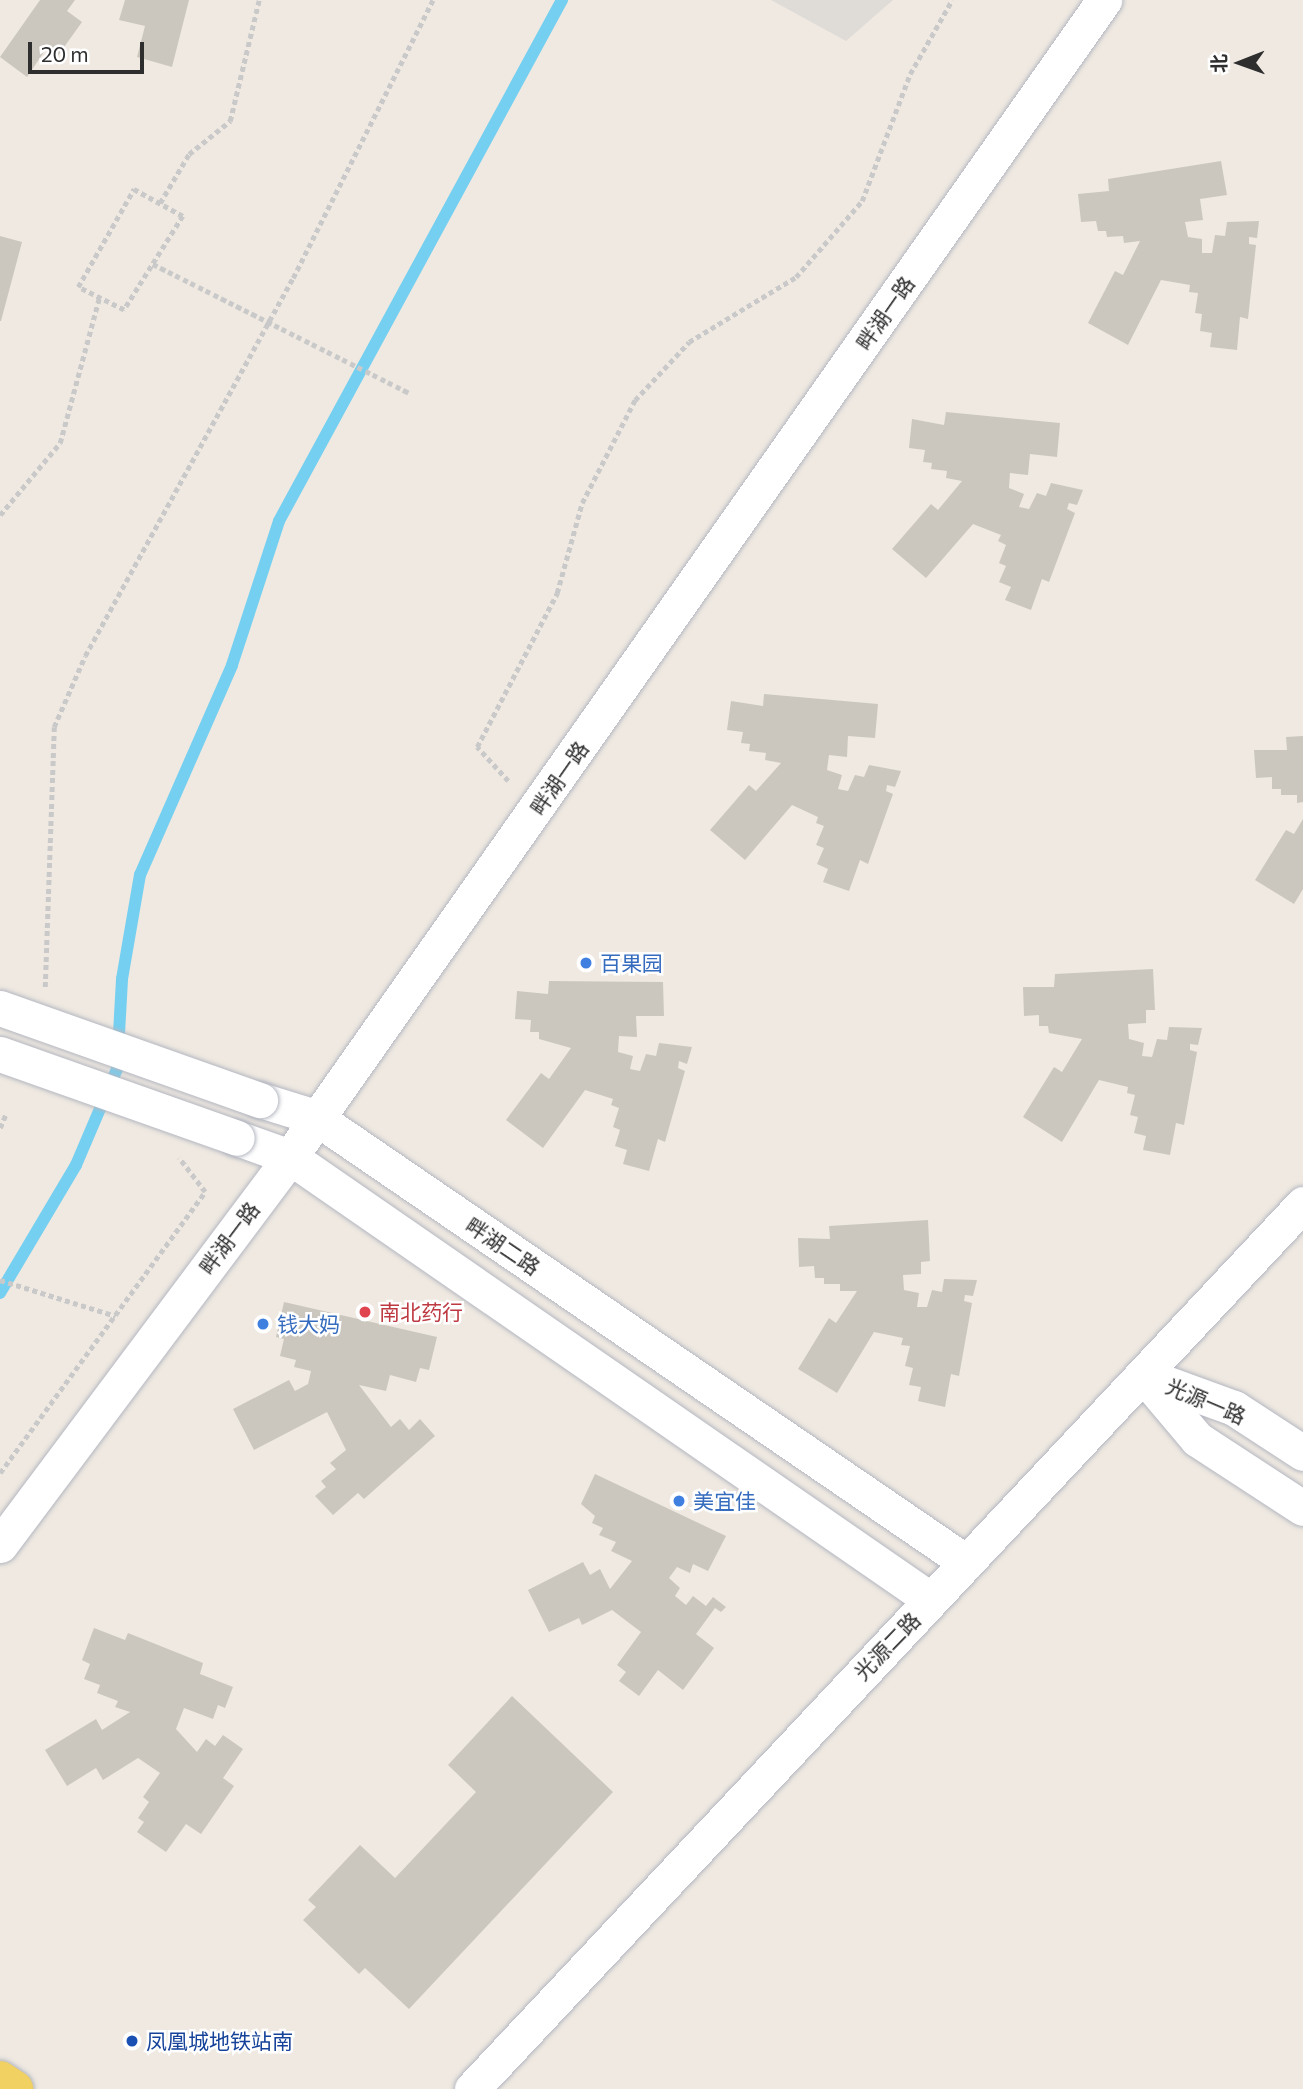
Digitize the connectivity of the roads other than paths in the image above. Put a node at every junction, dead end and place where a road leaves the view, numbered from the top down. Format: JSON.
{"nodes":[{"id":1,"x":1104,"y":0,"type":"edge"},
{"id":2,"x":0,"y":1008,"type":"edge"},
{"id":3,"x":0,"y":1055,"type":"edge"},
{"id":4,"x":315,"y":1117,"type":"junction"},
{"id":5,"x":290,"y":1157,"type":"junction"},
{"id":6,"x":1303,"y":1205,"type":"edge"},
{"id":7,"x":1143,"y":1375,"type":"junction"},
{"id":8,"x":1303,"y":1453,"type":"edge"},
{"id":9,"x":1303,"y":1508,"type":"edge"},
{"id":10,"x":0,"y":1545,"type":"edge"},
{"id":11,"x":967,"y":1562,"type":"junction"},
{"id":12,"x":931,"y":1600,"type":"junction"},
{"id":13,"x":0,"y":2080,"type":"edge"},
{"id":14,"x":14,"y":2089,"type":"edge"},
{"id":15,"x":472,"y":2089,"type":"edge"}],
"edges":[{"from":1,"to":4,"type":"street","name":"畔湖一路"},
{"from":2,"to":4,"type":"street","name":"畔湖二路","bridge":true},
{"from":3,"to":5,"type":"street","bridge":true},
{"from":4,"to":5,"type":"street","name":"畔湖一路"},
{"from":4,"to":11,"type":"street","name":"畔湖二路"},
{"from":5,"to":10,"type":"street","name":"畔湖一路"},
{"from":5,"to":12,"type":"street"},
{"from":6,"to":7,"type":"street","name":"光源二路"},
{"from":7,"to":8,"type":"street","name":"光源一路"},
{"from":7,"to":9,"type":"street","name":"光源一路"},
{"from":7,"to":11,"type":"street","name":"光源二路"},
{"from":11,"to":12,"type":"street","name":"光源二路"},
{"from":12,"to":15,"type":"street","name":"光源二路"},
{"from":13,"to":14,"type":"main road"}]}
